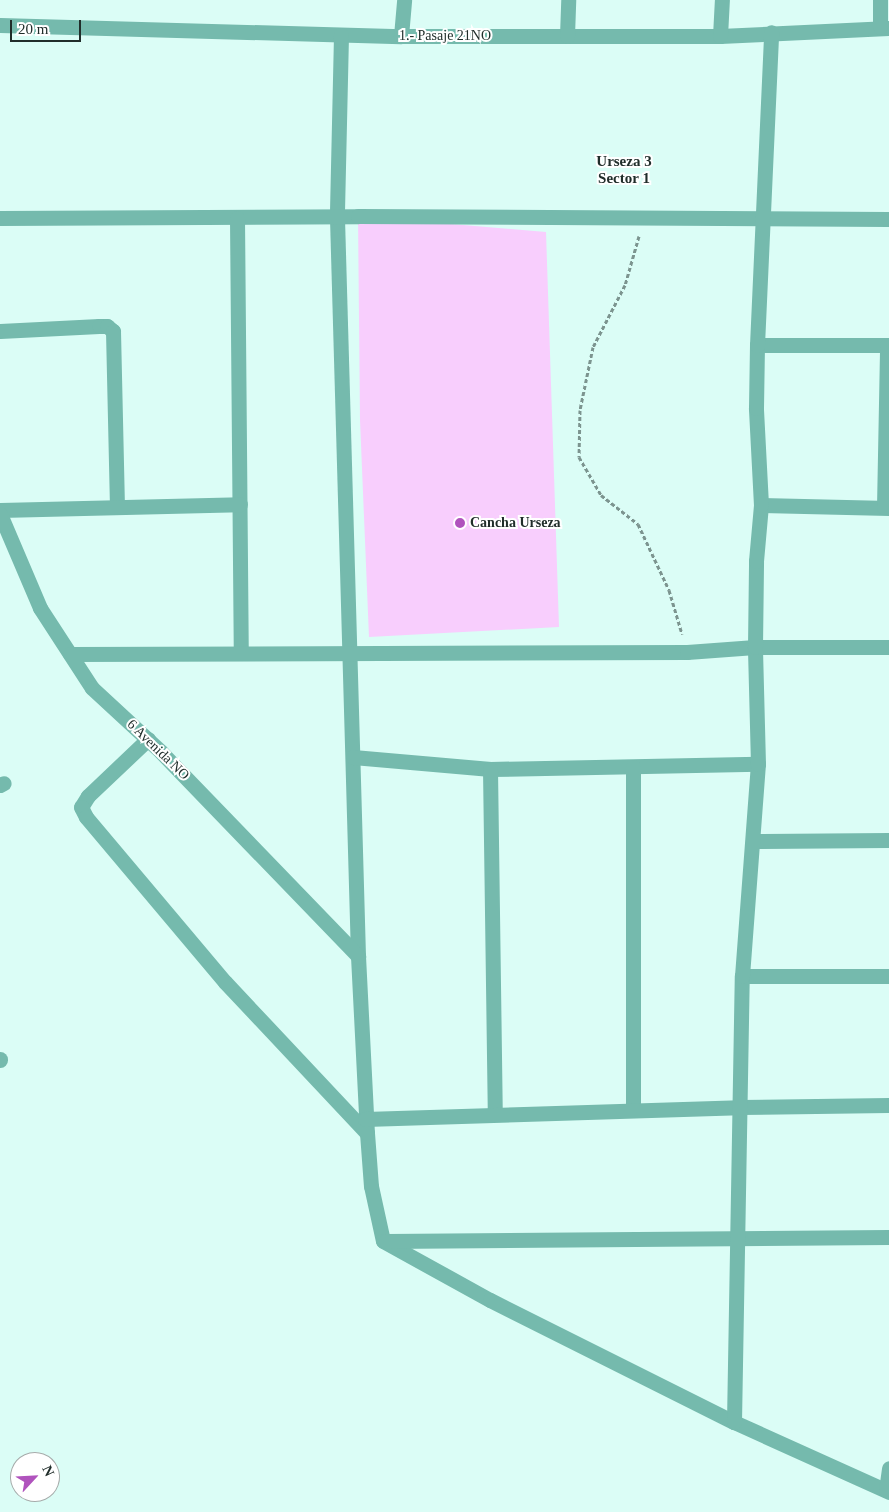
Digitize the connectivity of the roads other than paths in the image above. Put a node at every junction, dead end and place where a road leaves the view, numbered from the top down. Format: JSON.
{"nodes":[{"id":1,"x":404,"y":0,"type":"edge"},
{"id":2,"x":568,"y":0,"type":"edge"},
{"id":3,"x":722,"y":0,"type":"edge"},
{"id":4,"x":880,"y":0,"type":"edge"},
{"id":5,"x":0,"y":25,"type":"edge"},
{"id":6,"x":884,"y":28,"type":"edge"},
{"id":7,"x":771,"y":32,"type":"junction"},
{"id":8,"x":341,"y":35,"type":"junction"},
{"id":9,"x":401,"y":36,"type":"junction"},
{"id":10,"x":567,"y":36,"type":"junction"},
{"id":11,"x":720,"y":36,"type":"junction"},
{"id":12,"x":0,"y":218,"type":"edge"},
{"id":13,"x":238,"y":218,"type":"junction"},
{"id":14,"x":336,"y":218,"type":"junction"},
{"id":15,"x":762,"y":218,"type":"junction"},
{"id":16,"x":889,"y":219,"type":"edge"},
{"id":17,"x":0,"y":331,"type":"edge"},
{"id":18,"x":757,"y":345,"type":"junction"},
{"id":19,"x":888,"y":345,"type":"edge"},
{"id":20,"x":240,"y":504,"type":"junction"},
{"id":21,"x":760,"y":505,"type":"junction"},
{"id":22,"x":117,"y":507,"type":"junction"},
{"id":23,"x":886,"y":508,"type":"edge"},
{"id":24,"x":0,"y":510,"type":"edge"},
{"id":25,"x":0,"y":514,"type":"edge"},
{"id":26,"x":755,"y":647,"type":"junction"},
{"id":27,"x":889,"y":647,"type":"edge"},
{"id":28,"x":241,"y":653,"type":"junction"},
{"id":29,"x":350,"y":653,"type":"junction"},
{"id":30,"x":70,"y":654,"type":"junction"},
{"id":31,"x":148,"y":739,"type":"junction"},
{"id":32,"x":353,"y":757,"type":"junction"},
{"id":33,"x":758,"y":764,"type":"junction"},
{"id":34,"x":633,"y":767,"type":"junction"},
{"id":35,"x":490,"y":769,"type":"junction"},
{"id":36,"x":889,"y":840,"type":"edge"},
{"id":37,"x":753,"y":841,"type":"junction"},
{"id":38,"x":358,"y":956,"type":"junction"},
{"id":39,"x":742,"y":976,"type":"junction"},
{"id":40,"x":889,"y":976,"type":"edge"},
{"id":41,"x":889,"y":1105,"type":"edge"},
{"id":42,"x":739,"y":1107,"type":"junction"},
{"id":43,"x":633,"y":1110,"type":"junction"},
{"id":44,"x":495,"y":1114,"type":"junction"},
{"id":45,"x":366,"y":1126,"type":"junction"},
{"id":46,"x":889,"y":1237,"type":"edge"},
{"id":47,"x":737,"y":1238,"type":"junction"},
{"id":48,"x":383,"y":1241,"type":"junction"},
{"id":49,"x":734,"y":1422,"type":"junction"},
{"id":50,"x":889,"y":1468,"type":"edge"},
{"id":51,"x":887,"y":1491,"type":"edge"}],
"edges":[{"from":1,"to":9,"type":"street"},
{"from":2,"to":10,"type":"street"},
{"from":3,"to":11,"type":"street"},
{"from":4,"to":6,"type":"street"},
{"from":5,"to":8,"type":"street","name":"1.- Pasaje 21NO"},
{"from":6,"to":7,"type":"street","name":"1.- Pasaje 21NO"},
{"from":7,"to":11,"type":"street","name":"1.- Pasaje 21NO"},
{"from":7,"to":15,"type":"street"},
{"from":8,"to":9,"type":"street","name":"1.- Pasaje 21NO"},
{"from":8,"to":14,"type":"street"},
{"from":9,"to":10,"type":"street","name":"1.- Pasaje 21NO"},
{"from":10,"to":11,"type":"street","name":"1.- Pasaje 21NO"},
{"from":12,"to":13,"type":"street"},
{"from":13,"to":14,"type":"street"},
{"from":13,"to":20,"type":"street"},
{"from":14,"to":15,"type":"street"},
{"from":14,"to":29,"type":"street"},
{"from":15,"to":16,"type":"street"},
{"from":15,"to":18,"type":"street"},
{"from":17,"to":22,"type":"street"},
{"from":18,"to":19,"type":"street"},
{"from":18,"to":21,"type":"street"},
{"from":19,"to":23,"type":"street"},
{"from":20,"to":22,"type":"street"},
{"from":20,"to":28,"type":"street"},
{"from":21,"to":23,"type":"street"},
{"from":21,"to":26,"type":"street"},
{"from":22,"to":24,"type":"street"},
{"from":25,"to":30,"type":"street","name":"6 Avenida NO"},
{"from":26,"to":27,"type":"street"},
{"from":26,"to":29,"type":"street"},
{"from":26,"to":33,"type":"street"},
{"from":28,"to":29,"type":"street"},
{"from":28,"to":30,"type":"street"},
{"from":29,"to":32,"type":"street"},
{"from":30,"to":31,"type":"street","name":"6 Avenida NO"},
{"from":31,"to":38,"type":"street","name":"6 Avenida NO"},
{"from":31,"to":45,"type":"street"},
{"from":32,"to":35,"type":"street"},
{"from":32,"to":38,"type":"street"},
{"from":33,"to":34,"type":"street"},
{"from":33,"to":37,"type":"street"},
{"from":34,"to":35,"type":"street"},
{"from":34,"to":43,"type":"street"},
{"from":35,"to":44,"type":"street"},
{"from":36,"to":37,"type":"street"},
{"from":37,"to":39,"type":"street"},
{"from":38,"to":45,"type":"street"},
{"from":39,"to":40,"type":"street"},
{"from":39,"to":42,"type":"street"},
{"from":41,"to":42,"type":"street"},
{"from":42,"to":43,"type":"street"},
{"from":42,"to":47,"type":"street"},
{"from":43,"to":44,"type":"street"},
{"from":44,"to":45,"type":"street"},
{"from":45,"to":48,"type":"street"},
{"from":46,"to":47,"type":"street"},
{"from":47,"to":48,"type":"street"},
{"from":47,"to":49,"type":"street"},
{"from":48,"to":49,"type":"street"},
{"from":49,"to":51,"type":"street"},
{"from":50,"to":51,"type":"street"}]}
